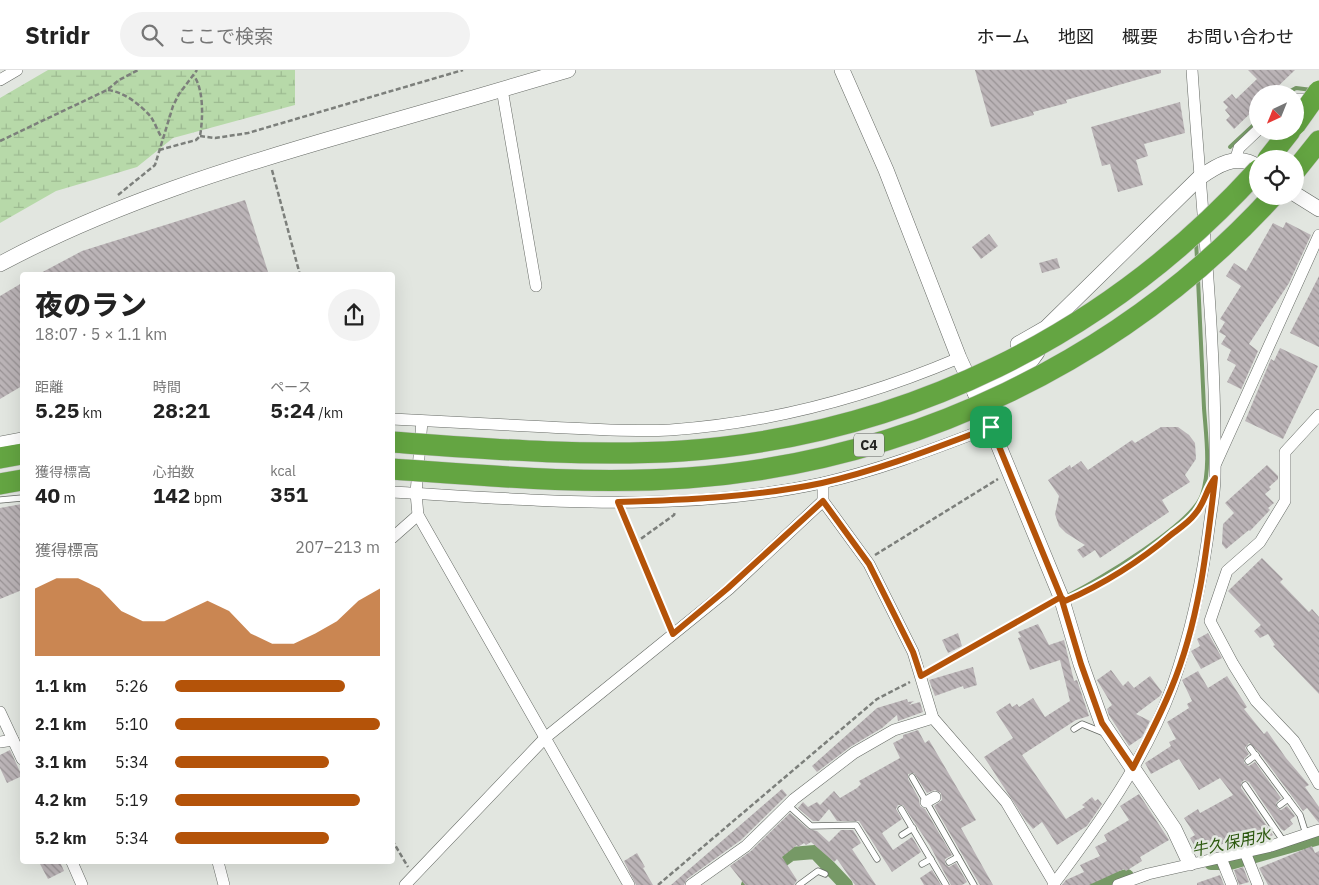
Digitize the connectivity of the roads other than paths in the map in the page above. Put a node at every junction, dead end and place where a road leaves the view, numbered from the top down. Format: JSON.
{"nodes":[{"id":1,"x":17,"y":70,"type":"edge"},
{"id":2,"x":568,"y":70,"type":"edge"},
{"id":3,"x":842,"y":70,"type":"edge"},
{"id":4,"x":1192,"y":70,"type":"edge"},
{"id":5,"x":0,"y":80,"type":"edge"},
{"id":6,"x":502,"y":90,"type":"junction"},
{"id":7,"x":1319,"y":91,"type":"edge"},
{"id":8,"x":1304,"y":99,"type":"edge"},
{"id":9,"x":1319,"y":106,"type":"edge"},
{"id":10,"x":1304,"y":112,"type":"edge"},
{"id":11,"x":1249,"y":139,"type":"edge"},
{"id":12,"x":1283,"y":140,"type":"edge"},
{"id":13,"x":1319,"y":141,"type":"edge"},
{"id":14,"x":1275,"y":150,"type":"edge"},
{"id":15,"x":1304,"y":160,"type":"edge"},
{"id":16,"x":1236,"y":161,"type":"junction"},
{"id":17,"x":1249,"y":163,"type":"edge"},
{"id":18,"x":1199,"y":178,"type":"junction"},
{"id":19,"x":1249,"y":179,"type":"edge"},
{"id":20,"x":1304,"y":200,"type":"edge"},
{"id":21,"x":1265,"y":205,"type":"edge"},
{"id":22,"x":1319,"y":209,"type":"edge"},
{"id":23,"x":1319,"y":235,"type":"edge"},
{"id":24,"x":0,"y":264,"type":"edge"},
{"id":25,"x":536,"y":286,"type":"dead end"},
{"id":26,"x":1046,"y":328,"type":"junction"},
{"id":27,"x":959,"y":358,"type":"junction"},
{"id":28,"x":967,"y":373,"type":"junction"},
{"id":29,"x":975,"y":393,"type":"junction"},
{"id":30,"x":1319,"y":415,"type":"edge"},
{"id":31,"x":395,"y":419,"type":"edge"},
{"id":32,"x":422,"y":420,"type":"junction"},
{"id":33,"x":991,"y":427,"type":"junction"},
{"id":34,"x":20,"y":438,"type":"edge"},
{"id":35,"x":0,"y":442,"type":"edge"},
{"id":36,"x":395,"y":442,"type":"edge"},
{"id":37,"x":20,"y":454,"type":"edge"},
{"id":38,"x":0,"y":458,"type":"edge"},
{"id":39,"x":1215,"y":466,"type":"junction"},
{"id":40,"x":395,"y":469,"type":"edge"},
{"id":41,"x":20,"y":480,"type":"edge"},
{"id":42,"x":823,"y":483,"type":"junction"},
{"id":43,"x":0,"y":484,"type":"edge"},
{"id":44,"x":395,"y":492,"type":"edge"},
{"id":45,"x":416,"y":493,"type":"junction"},
{"id":46,"x":20,"y":498,"type":"edge"},
{"id":47,"x":0,"y":500,"type":"edge"},
{"id":48,"x":823,"y":501,"type":"junction"},
{"id":49,"x":418,"y":515,"type":"junction"},
{"id":50,"x":395,"y":535,"type":"edge"},
{"id":51,"x":0,"y":712,"type":"edge"},
{"id":52,"x":933,"y":718,"type":"junction"},
{"id":53,"x":1074,"y":729,"type":"dead end"},
{"id":54,"x":1110,"y":735,"type":"junction"},
{"id":55,"x":544,"y":738,"type":"junction"},
{"id":56,"x":13,"y":740,"type":"junction"},
{"id":57,"x":0,"y":742,"type":"edge"},
{"id":58,"x":1250,"y":748,"type":"dead end"},
{"id":59,"x":20,"y":755,"type":"edge"},
{"id":60,"x":1256,"y":755,"type":"junction"},
{"id":61,"x":1248,"y":761,"type":"dead end"},
{"id":62,"x":1133,"y":768,"type":"junction"},
{"id":63,"x":912,"y":777,"type":"dead end"},
{"id":64,"x":1319,"y":784,"type":"edge"},
{"id":65,"x":1245,"y":785,"type":"dead end"},
{"id":66,"x":1288,"y":798,"type":"junction"},
{"id":67,"x":788,"y":805,"type":"junction"},
{"id":68,"x":1280,"y":805,"type":"dead end"},
{"id":69,"x":901,"y":809,"type":"dead end"},
{"id":70,"x":830,"y":825,"type":"junction"},
{"id":71,"x":913,"y":828,"type":"junction"},
{"id":72,"x":1319,"y":830,"type":"edge"},
{"id":73,"x":830,"y":833,"type":"dead end"},
{"id":74,"x":1306,"y":834,"type":"junction"},
{"id":75,"x":902,"y":835,"type":"dead end"},
{"id":76,"x":1284,"y":842,"type":"junction"},
{"id":77,"x":870,"y":848,"type":"junction"},
{"id":78,"x":863,"y":852,"type":"dead end"},
{"id":79,"x":958,"y":857,"type":"junction"},
{"id":80,"x":1247,"y":857,"type":"junction"},
{"id":81,"x":876,"y":859,"type":"dead end"},
{"id":82,"x":931,"y":859,"type":"junction"},
{"id":83,"x":1222,"y":861,"type":"junction"},
{"id":84,"x":949,"y":862,"type":"dead end"},
{"id":85,"x":1190,"y":863,"type":"junction"},
{"id":86,"x":73,"y":864,"type":"edge"},
{"id":87,"x":219,"y":864,"type":"edge"},
{"id":88,"x":922,"y":864,"type":"dead end"},
{"id":89,"x":825,"y":874,"type":"dead end"},
{"id":90,"x":1054,"y":884,"type":"edge"},
{"id":91,"x":1126,"y":884,"type":"edge"},
{"id":92,"x":82,"y":885,"type":"edge"},
{"id":93,"x":224,"y":885,"type":"edge"},
{"id":94,"x":405,"y":885,"type":"edge"},
{"id":95,"x":629,"y":885,"type":"edge"},
{"id":96,"x":692,"y":885,"type":"edge"},
{"id":97,"x":799,"y":885,"type":"edge"},
{"id":98,"x":946,"y":885,"type":"edge"},
{"id":99,"x":974,"y":885,"type":"edge"},
{"id":100,"x":1232,"y":885,"type":"edge"},
{"id":101,"x":1258,"y":885,"type":"edge"}],
"edges":[{"from":1,"to":5,"type":"street"},
{"from":2,"to":6,"type":"street"},
{"from":3,"to":27,"type":"street"},
{"from":4,"to":18,"type":"street"},
{"from":6,"to":24,"type":"street"},
{"from":6,"to":25,"type":"street"},
{"from":7,"to":10,"type":"highway","bridge":true},
{"from":8,"to":9,"type":"street"},
{"from":11,"to":16,"type":"street"},
{"from":12,"to":14,"type":"highway"},
{"from":13,"to":15,"type":"highway"},
{"from":16,"to":17,"type":"street"},
{"from":16,"to":18,"type":"street"},
{"from":18,"to":26,"type":"street"},
{"from":18,"to":39,"type":"street"},
{"from":19,"to":36,"type":"highway","number":"C4","bridge":true},
{"from":20,"to":22,"type":"street"},
{"from":21,"to":40,"type":"highway","number":"C4","bridge":true},
{"from":23,"to":39,"type":"street"},
{"from":26,"to":28,"type":"street"},
{"from":26,"to":29,"type":"street"},
{"from":27,"to":28,"type":"street"},
{"from":27,"to":32,"type":"street"},
{"from":28,"to":29,"type":"street"},
{"from":29,"to":33,"type":"street"},
{"from":30,"to":64,"type":"street"},
{"from":31,"to":32,"type":"street"},
{"from":32,"to":45,"type":"street"},
{"from":33,"to":42,"type":"street"},
{"from":33,"to":54,"type":"street"},
{"from":34,"to":35,"type":"street"},
{"from":37,"to":38,"type":"highway"},
{"from":39,"to":62,"type":"street"},
{"from":41,"to":43,"type":"highway"},
{"from":42,"to":45,"type":"street"},
{"from":42,"to":48,"type":"street"},
{"from":44,"to":45,"type":"street"},
{"from":45,"to":49,"type":"street"},
{"from":46,"to":47,"type":"lane"},
{"from":48,"to":52,"type":"street"},
{"from":48,"to":55,"type":"street"},
{"from":49,"to":50,"type":"street"},
{"from":49,"to":55,"type":"street"},
{"from":51,"to":56,"type":"street"},
{"from":52,"to":67,"type":"street"},
{"from":52,"to":90,"type":"street"},
{"from":53,"to":54,"type":"lane"},
{"from":54,"to":62,"type":"street"},
{"from":55,"to":94,"type":"street"},
{"from":55,"to":95,"type":"street"},
{"from":56,"to":57,"type":"street"},
{"from":56,"to":59,"type":"street"},
{"from":58,"to":60,"type":"lane"},
{"from":60,"to":61,"type":"lane"},
{"from":60,"to":66,"type":"lane"},
{"from":62,"to":85,"type":"street"},
{"from":62,"to":90,"type":"street"},
{"from":63,"to":79,"type":"lane"},
{"from":65,"to":76,"type":"lane"},
{"from":66,"to":68,"type":"lane"},
{"from":66,"to":74,"type":"lane"},
{"from":67,"to":70,"type":"lane"},
{"from":67,"to":96,"type":"street"},
{"from":69,"to":71,"type":"lane"},
{"from":70,"to":73,"type":"lane"},
{"from":70,"to":77,"type":"lane"},
{"from":71,"to":75,"type":"lane"},
{"from":71,"to":82,"type":"lane"},
{"from":72,"to":74,"type":"street"},
{"from":74,"to":76,"type":"street"},
{"from":76,"to":80,"type":"street"},
{"from":77,"to":78,"type":"lane"},
{"from":77,"to":81,"type":"lane"},
{"from":79,"to":84,"type":"lane"},
{"from":79,"to":99,"type":"lane"},
{"from":80,"to":83,"type":"street"},
{"from":80,"to":101,"type":"street"},
{"from":82,"to":88,"type":"lane"},
{"from":82,"to":98,"type":"lane"},
{"from":83,"to":85,"type":"street"},
{"from":83,"to":100,"type":"street"},
{"from":85,"to":91,"type":"street"},
{"from":86,"to":92,"type":"street"},
{"from":87,"to":93,"type":"street"},
{"from":89,"to":97,"type":"lane"}]}
